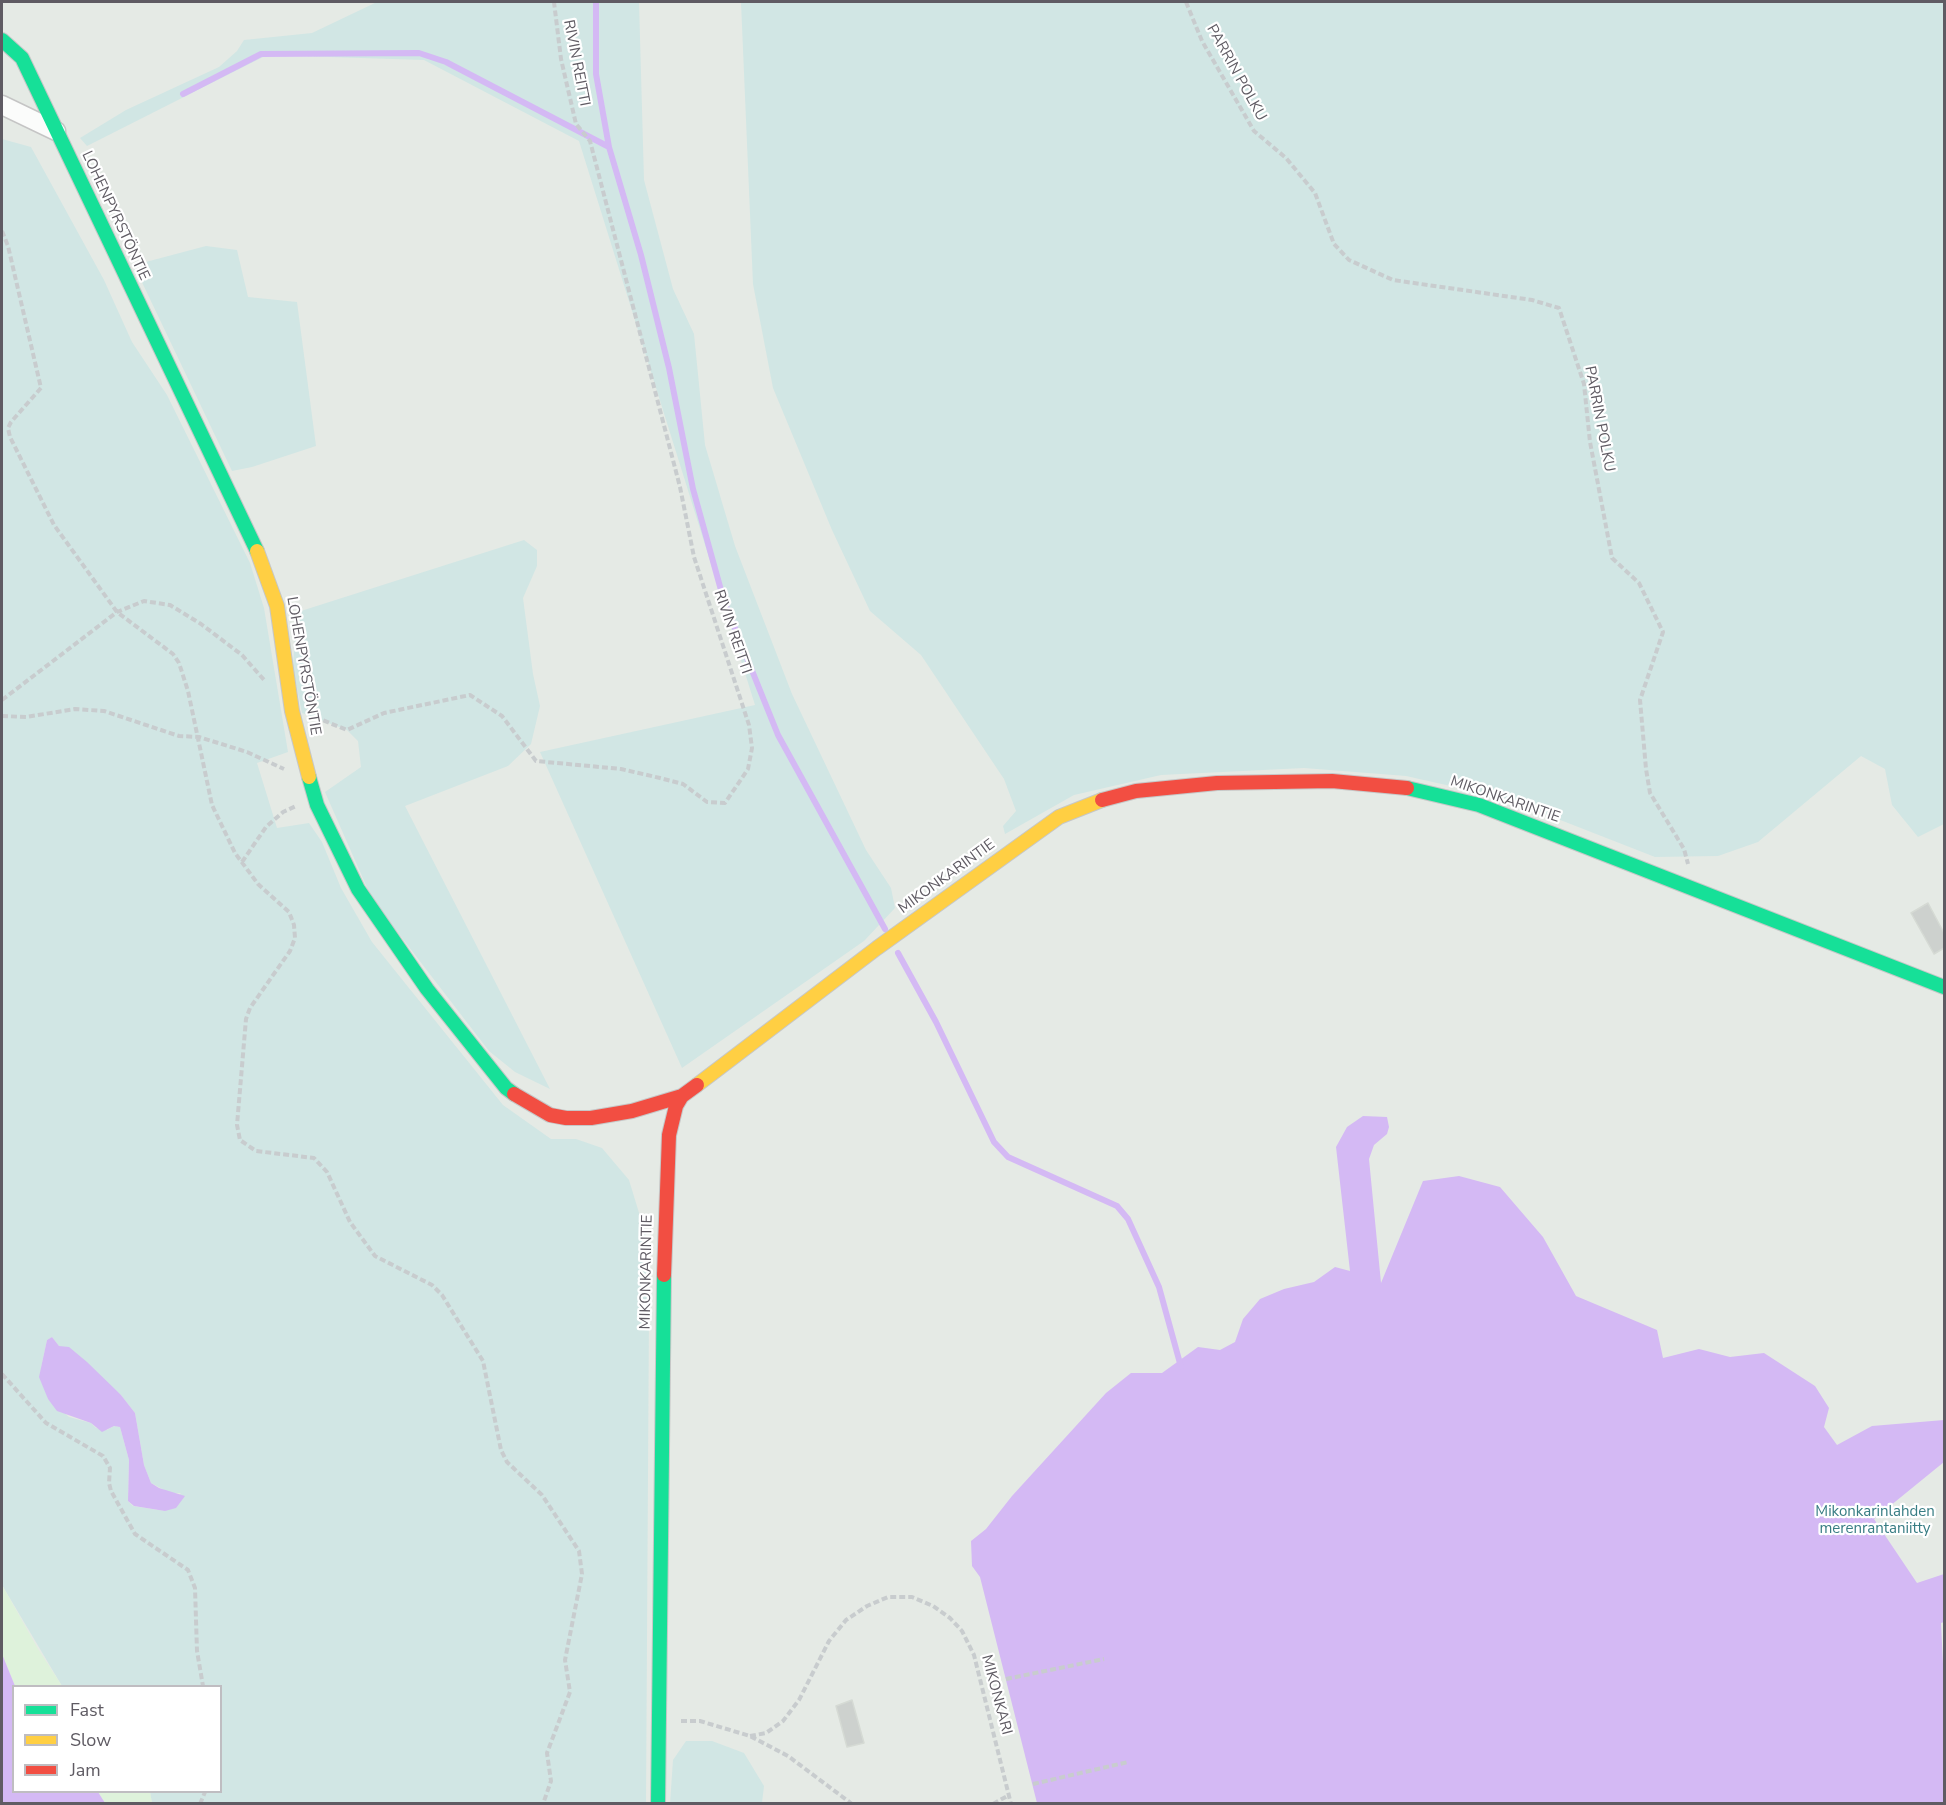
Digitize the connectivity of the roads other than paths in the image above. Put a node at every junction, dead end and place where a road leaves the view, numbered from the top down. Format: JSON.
{"nodes":[{"id":1,"x":2,"y":40,"type":"edge"},
{"id":2,"x":2,"y":105,"type":"edge"},
{"id":3,"x":57,"y":131,"type":"junction"},
{"id":4,"x":1944,"y":987,"type":"edge"},
{"id":5,"x":682,"y":1096,"type":"junction"},
{"id":6,"x":658,"y":1803,"type":"edge"}],
"edges":[{"from":1,"to":3,"type":"street","name":"LOHENPYRSTÖNTIE"},
{"from":2,"to":3,"type":"street"},
{"from":3,"to":5,"type":"street","name":"LOHENPYRSTÖNTIE"},
{"from":4,"to":5,"type":"street","name":"MIKONKARINTIE"},
{"from":5,"to":6,"type":"street","name":"MIKONKARINTIE"}]}
